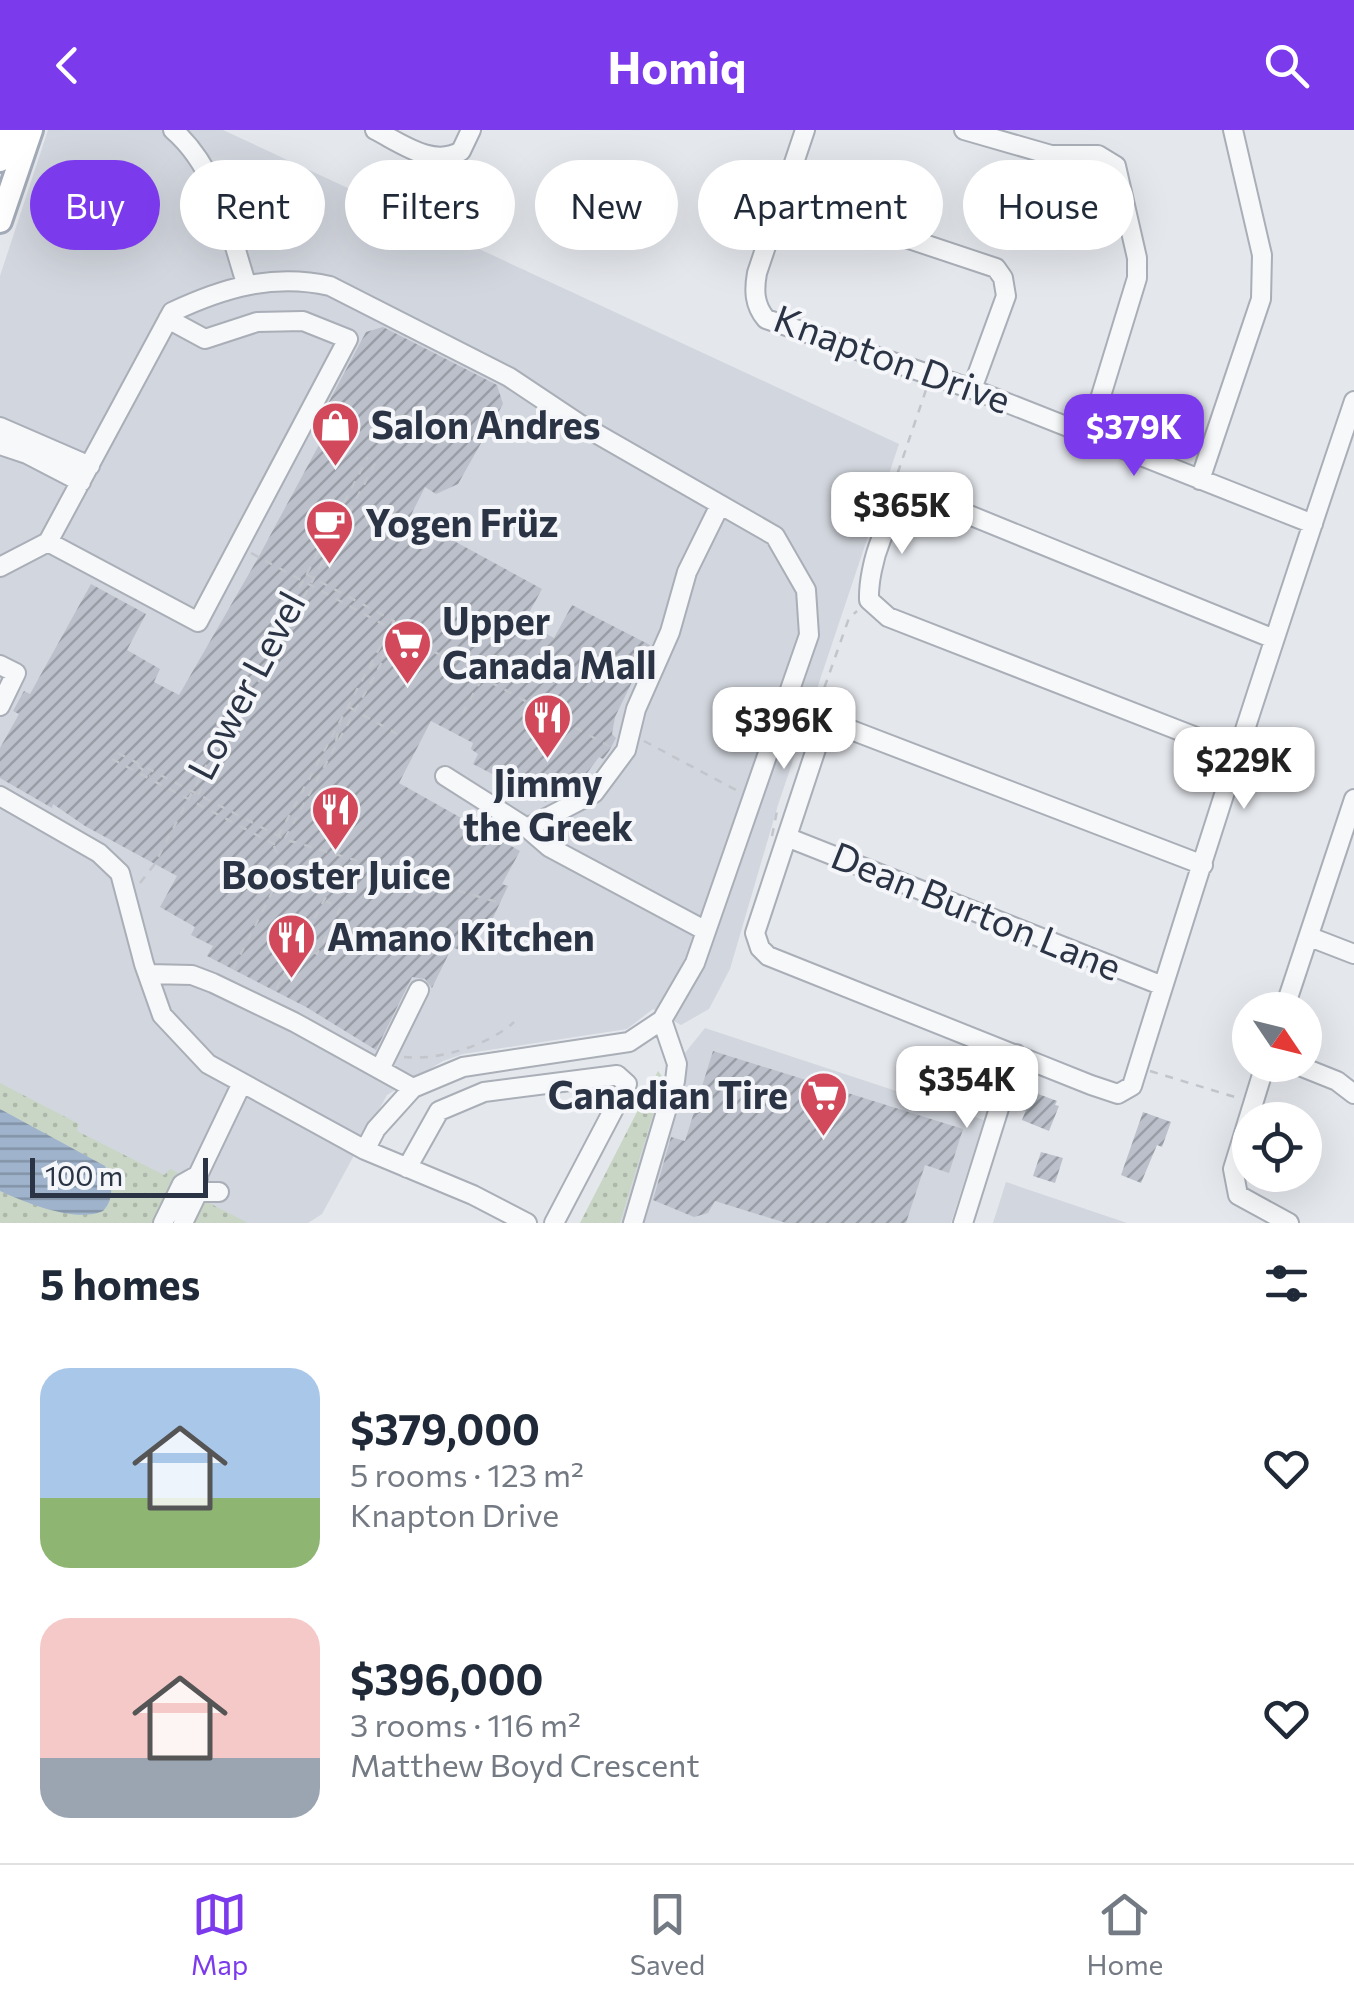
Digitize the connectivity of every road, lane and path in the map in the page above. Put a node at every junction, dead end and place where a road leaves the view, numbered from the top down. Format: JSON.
{"nodes":[{"id":1,"x":10,"y":130,"type":"edge"},
{"id":2,"x":31,"y":130,"type":"edge"},
{"id":3,"x":173,"y":130,"type":"edge"},
{"id":4,"x":375,"y":130,"type":"edge"},
{"id":5,"x":471,"y":130,"type":"edge"},
{"id":6,"x":806,"y":130,"type":"edge"},
{"id":7,"x":964,"y":130,"type":"edge"},
{"id":8,"x":1233,"y":130,"type":"edge"},
{"id":9,"x":0,"y":159,"type":"edge"},
{"id":10,"x":796,"y":160,"type":"edge"},
{"id":11,"x":0,"y":222,"type":"edge"},
{"id":12,"x":765,"y":250,"type":"edge"},
{"id":13,"x":942,"y":250,"type":"edge"},
{"id":14,"x":246,"y":283,"type":"junction"},
{"id":15,"x":168,"y":319,"type":"junction"},
{"id":16,"x":931,"y":374,"type":"junction"},
{"id":17,"x":972,"y":388,"type":"junction"},
{"id":18,"x":1354,"y":401,"type":"edge"},
{"id":19,"x":0,"y":426,"type":"edge"},
{"id":20,"x":1089,"y":436,"type":"junction"},
{"id":21,"x":0,"y":445,"type":"edge"},
{"id":22,"x":368,"y":457,"type":"dead end"},
{"id":23,"x":376,"y":462,"type":"dead end"},
{"id":24,"x":86,"y":474,"type":"junction"},
{"id":25,"x":1200,"y":480,"type":"junction"},
{"id":26,"x":910,"y":497,"type":"junction"},
{"id":27,"x":344,"y":501,"type":"junction"},
{"id":28,"x":353,"y":503,"type":"junction"},
{"id":29,"x":720,"y":505,"type":"junction"},
{"id":30,"x":1312,"y":524,"type":"junction"},
{"id":31,"x":326,"y":536,"type":"junction"},
{"id":32,"x":333,"y":540,"type":"junction"},
{"id":33,"x":48,"y":542,"type":"junction"},
{"id":34,"x":238,"y":546,"type":"junction"},
{"id":35,"x":0,"y":568,"type":"edge"},
{"id":36,"x":306,"y":574,"type":"junction"},
{"id":37,"x":308,"y":584,"type":"junction"},
{"id":38,"x":869,"y":600,"type":"junction"},
{"id":39,"x":399,"y":632,"type":"junction"},
{"id":40,"x":1274,"y":639,"type":"junction"},
{"id":41,"x":380,"y":646,"type":"junction"},
{"id":42,"x":390,"y":649,"type":"junction"},
{"id":43,"x":0,"y":665,"type":"edge"},
{"id":44,"x":366,"y":672,"type":"junction"},
{"id":45,"x":252,"y":675,"type":"junction"},
{"id":46,"x":374,"y":676,"type":"junction"},
{"id":47,"x":484,"y":676,"type":"junction"},
{"id":48,"x":248,"y":700,"type":"junction"},
{"id":49,"x":0,"y":706,"type":"edge"},
{"id":50,"x":348,"y":707,"type":"junction"},
{"id":51,"x":462,"y":714,"type":"dead end"},
{"id":52,"x":342,"y":718,"type":"junction"},
{"id":53,"x":349,"y":722,"type":"junction"},
{"id":54,"x":829,"y":731,"type":"junction"},
{"id":55,"x":397,"y":734,"type":"dead end"},
{"id":56,"x":630,"y":734,"type":"junction"},
{"id":57,"x":328,"y":744,"type":"junction"},
{"id":58,"x":334,"y":748,"type":"junction"},
{"id":59,"x":118,"y":753,"type":"dead end"},
{"id":60,"x":1237,"y":753,"type":"junction"},
{"id":61,"x":623,"y":754,"type":"junction"},
{"id":62,"x":112,"y":759,"type":"dead end"},
{"id":63,"x":132,"y":760,"type":"junction"},
{"id":64,"x":130,"y":768,"type":"junction"},
{"id":65,"x":158,"y":774,"type":"junction"},
{"id":66,"x":445,"y":776,"type":"dead end"},
{"id":67,"x":155,"y":781,"type":"junction"},
{"id":68,"x":198,"y":795,"type":"junction"},
{"id":69,"x":0,"y":796,"type":"edge"},
{"id":70,"x":188,"y":798,"type":"junction"},
{"id":71,"x":752,"y":799,"type":"junction"},
{"id":72,"x":1354,"y":799,"type":"edge"},
{"id":73,"x":777,"y":810,"type":"dead end"},
{"id":74,"x":784,"y":814,"type":"dead end"},
{"id":75,"x":527,"y":828,"type":"junction"},
{"id":76,"x":789,"y":838,"type":"junction"},
{"id":77,"x":284,"y":839,"type":"junction"},
{"id":78,"x":274,"y":844,"type":"junction"},
{"id":79,"x":1203,"y":865,"type":"junction"},
{"id":80,"x":284,"y":870,"type":"junction"},
{"id":81,"x":127,"y":898,"type":"junction"},
{"id":82,"x":324,"y":900,"type":"junction"},
{"id":83,"x":500,"y":902,"type":"dead end"},
{"id":84,"x":706,"y":930,"type":"junction"},
{"id":85,"x":1310,"y":937,"type":"junction"},
{"id":86,"x":300,"y":944,"type":"junction"},
{"id":87,"x":1354,"y":954,"type":"edge"},
{"id":88,"x":233,"y":969,"type":"dead end"},
{"id":89,"x":148,"y":974,"type":"junction"},
{"id":90,"x":1163,"y":986,"type":"junction"},
{"id":91,"x":419,"y":990,"type":"dead end"},
{"id":92,"x":275,"y":991,"type":"dead end"},
{"id":93,"x":1290,"y":992,"type":"edge"},
{"id":94,"x":662,"y":1020,"type":"junction"},
{"id":95,"x":514,"y":1022,"type":"dead end"},
{"id":96,"x":600,"y":1046,"type":"junction"},
{"id":97,"x":1016,"y":1054,"type":"junction"},
{"id":98,"x":383,"y":1063,"type":"junction"},
{"id":99,"x":1322,"y":1076,"type":"edge"},
{"id":100,"x":600,"y":1077,"type":"junction"},
{"id":101,"x":1135,"y":1077,"type":"junction"},
{"id":102,"x":1260,"y":1082,"type":"edge"},
{"id":103,"x":242,"y":1084,"type":"junction"},
{"id":104,"x":413,"y":1088,"type":"junction"},
{"id":105,"x":1354,"y":1094,"type":"edge"},
{"id":106,"x":1254,"y":1102,"type":"joint"},
{"id":107,"x":365,"y":1150,"type":"junction"},
{"id":108,"x":406,"y":1168,"type":"junction"},
{"id":109,"x":198,"y":1184,"type":"junction"},
{"id":110,"x":219,"y":1192,"type":"dead end"},
{"id":111,"x":1237,"y":1192,"type":"edge"},
{"id":112,"x":163,"y":1223,"type":"edge"},
{"id":113,"x":183,"y":1223,"type":"edge"},
{"id":114,"x":527,"y":1223,"type":"edge"},
{"id":115,"x":554,"y":1223,"type":"edge"},
{"id":116,"x":633,"y":1223,"type":"edge"},
{"id":117,"x":963,"y":1223,"type":"edge"},
{"id":118,"x":1290,"y":1223,"type":"edge"}],
"edges":[{"from":1,"to":9,"type":"main road"},
{"from":2,"to":11,"type":"main road"},
{"from":3,"to":14,"type":"street"},
{"from":4,"to":5,"type":"street"},
{"from":6,"to":10,"type":"street","name":"Knapton Drive"},
{"from":7,"to":20,"type":"street"},
{"from":8,"to":25,"type":"street"},
{"from":12,"to":16,"type":"street","name":"Knapton Drive"},
{"from":13,"to":17,"type":"street"},
{"from":14,"to":15,"type":"street"},
{"from":14,"to":29,"type":"street"},
{"from":15,"to":24,"type":"street"},
{"from":15,"to":34,"type":"street"},
{"from":16,"to":17,"type":"street","name":"Knapton Drive"},
{"from":16,"to":26,"type":"path"},
{"from":17,"to":20,"type":"street","name":"Knapton Drive"},
{"from":18,"to":30,"type":"street"},
{"from":19,"to":24,"type":"street"},
{"from":20,"to":25,"type":"street","name":"Knapton Drive"},
{"from":21,"to":24,"type":"street"},
{"from":22,"to":27,"type":"path","name":"Lower Level"},
{"from":23,"to":28,"type":"path"},
{"from":24,"to":33,"type":"street"},
{"from":25,"to":30,"type":"street","name":"Knapton Drive"},
{"from":26,"to":38,"type":"street"},
{"from":26,"to":40,"type":"street"},
{"from":27,"to":31,"type":"path","name":"Lower Level"},
{"from":27,"to":32,"type":"path"},
{"from":28,"to":31,"type":"path"},
{"from":28,"to":32,"type":"path"},
{"from":29,"to":56,"type":"street"},
{"from":29,"to":71,"type":"street"},
{"from":30,"to":40,"type":"street"},
{"from":31,"to":36,"type":"path","name":"Lower Level"},
{"from":32,"to":37,"type":"path"},
{"from":33,"to":34,"type":"street"},
{"from":33,"to":35,"type":"street"},
{"from":34,"to":37,"type":"path"},
{"from":36,"to":41,"type":"path","name":"Lower Level"},
{"from":36,"to":45,"type":"path","name":"Lower Level"},
{"from":37,"to":39,"type":"path"},
{"from":37,"to":48,"type":"path"},
{"from":38,"to":54,"type":"path"},
{"from":38,"to":60,"type":"street"},
{"from":39,"to":42,"type":"path"},
{"from":39,"to":47,"type":"path"},
{"from":40,"to":60,"type":"street"},
{"from":41,"to":44,"type":"path"},
{"from":41,"to":46,"type":"path"},
{"from":42,"to":44,"type":"path"},
{"from":42,"to":46,"type":"path"},
{"from":43,"to":49,"type":"street"},
{"from":44,"to":50,"type":"path"},
{"from":45,"to":48,"type":"path"},
{"from":45,"to":70,"type":"path","name":"Lower Level"},
{"from":46,"to":53,"type":"path"},
{"from":47,"to":51,"type":"path"},
{"from":47,"to":61,"type":"path"},
{"from":48,"to":68,"type":"path"},
{"from":50,"to":52,"type":"path"},
{"from":50,"to":55,"type":"path"},
{"from":52,"to":57,"type":"path"},
{"from":52,"to":58,"type":"path"},
{"from":53,"to":57,"type":"path"},
{"from":53,"to":58,"type":"path"},
{"from":54,"to":76,"type":"street"},
{"from":54,"to":79,"type":"street"},
{"from":56,"to":61,"type":"street"},
{"from":56,"to":71,"type":"path"},
{"from":57,"to":78,"type":"path"},
{"from":58,"to":77,"type":"path"},
{"from":59,"to":63,"type":"path"},
{"from":60,"to":79,"type":"street"},
{"from":61,"to":75,"type":"street"},
{"from":62,"to":64,"type":"path","name":"Lower Level"},
{"from":63,"to":65,"type":"path"},
{"from":63,"to":67,"type":"path"},
{"from":64,"to":65,"type":"path"},
{"from":64,"to":67,"type":"path","name":"Lower Level"},
{"from":65,"to":68,"type":"path"},
{"from":66,"to":75,"type":"street"},
{"from":67,"to":70,"type":"path","name":"Lower Level"},
{"from":68,"to":77,"type":"path"},
{"from":69,"to":81,"type":"street"},
{"from":70,"to":78,"type":"path","name":"Lower Level"},
{"from":70,"to":81,"type":"path","name":"Lower Level"},
{"from":71,"to":84,"type":"street"},
{"from":72,"to":85,"type":"street"},
{"from":73,"to":74,"type":"path"},
{"from":75,"to":84,"type":"street"},
{"from":76,"to":90,"type":"street","name":"Dean Burton Lane"},
{"from":76,"to":97,"type":"street"},
{"from":77,"to":83,"type":"path"},
{"from":78,"to":80,"type":"path"},
{"from":79,"to":90,"type":"street"},
{"from":80,"to":82,"type":"path"},
{"from":80,"to":88,"type":"path"},
{"from":81,"to":89,"type":"street"},
{"from":82,"to":86,"type":"path"},
{"from":82,"to":86,"type":"path"},
{"from":84,"to":94,"type":"street"},
{"from":85,"to":87,"type":"street"},
{"from":85,"to":93,"type":"street"},
{"from":86,"to":92,"type":"path"},
{"from":89,"to":98,"type":"street"},
{"from":89,"to":103,"type":"street"},
{"from":90,"to":101,"type":"street"},
{"from":91,"to":98,"type":"street"},
{"from":94,"to":96,"type":"street"},
{"from":94,"to":116,"type":"street"},
{"from":95,"to":98,"type":"path"},
{"from":96,"to":100,"type":"street"},
{"from":96,"to":104,"type":"street"},
{"from":97,"to":101,"type":"street"},
{"from":97,"to":117,"type":"street"},
{"from":98,"to":104,"type":"street"},
{"from":99,"to":105,"type":"street"},
{"from":100,"to":108,"type":"street"},
{"from":100,"to":115,"type":"street"},
{"from":101,"to":106,"type":"path"},
{"from":102,"to":106,"type":"street"},
{"from":103,"to":107,"type":"street"},
{"from":103,"to":109,"type":"street"},
{"from":104,"to":107,"type":"street"},
{"from":107,"to":108,"type":"street"},
{"from":108,"to":114,"type":"street"},
{"from":109,"to":110,"type":"street"},
{"from":109,"to":112,"type":"street"},
{"from":109,"to":113,"type":"street"},
{"from":111,"to":118,"type":"street"}]}
